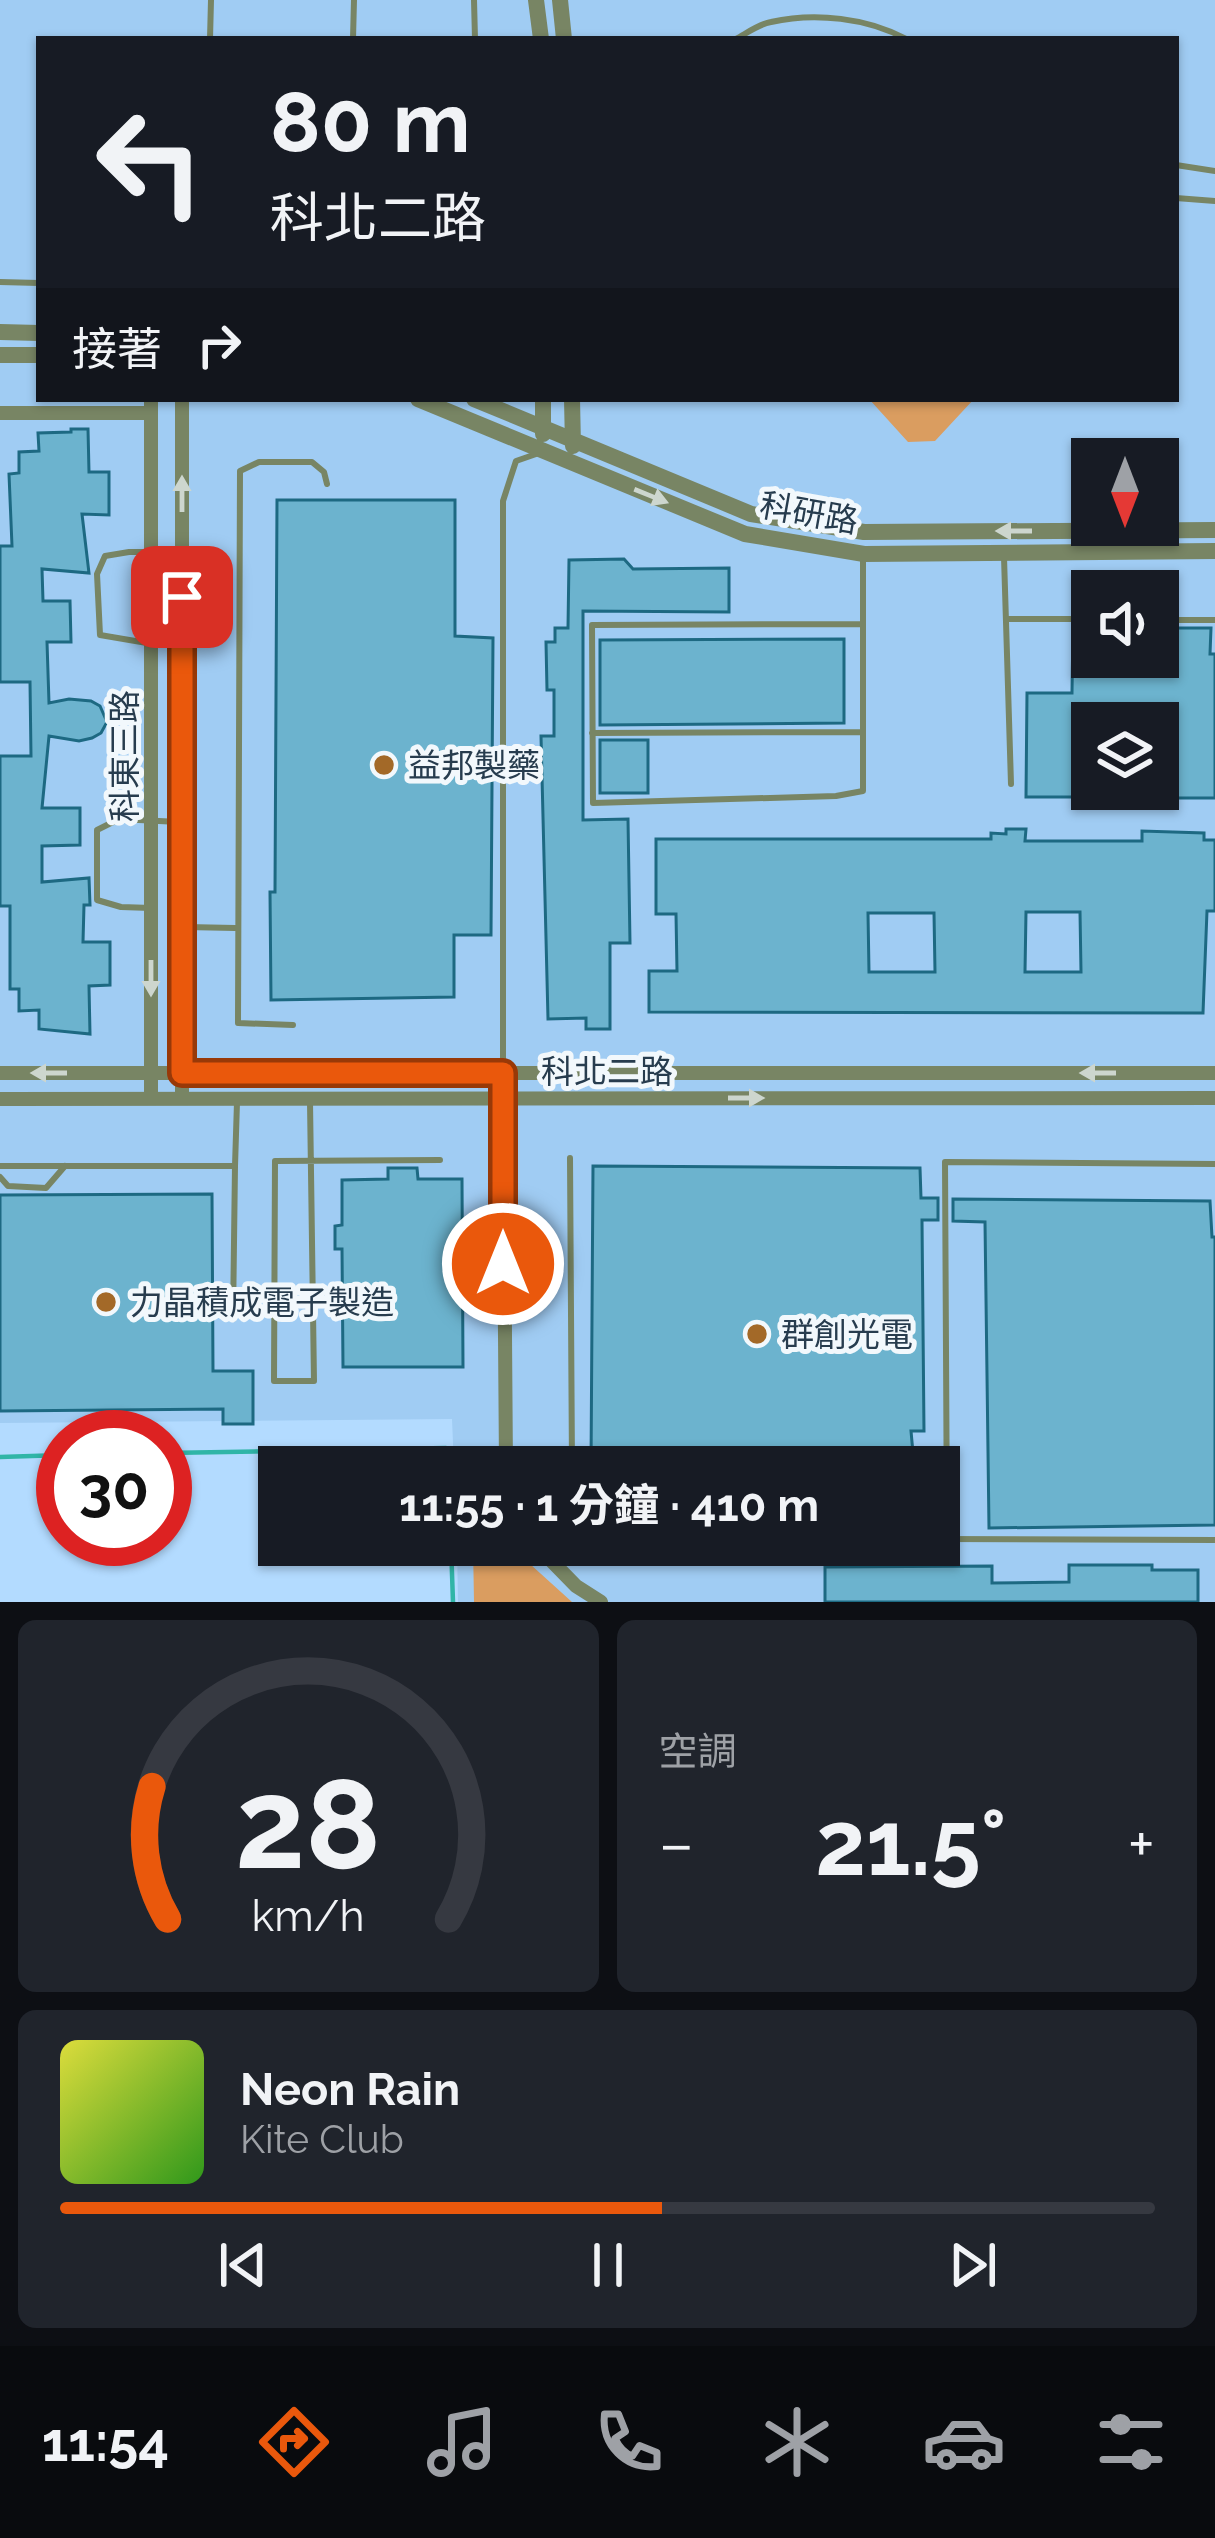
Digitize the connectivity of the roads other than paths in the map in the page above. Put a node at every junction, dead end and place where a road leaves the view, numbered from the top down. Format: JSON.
{"nodes":[{"id":1,"x":211,"y":0,"type":"edge"},
{"id":2,"x":353,"y":0,"type":"edge"},
{"id":3,"x":474,"y":0,"type":"edge"},
{"id":4,"x":536,"y":0,"type":"edge"},
{"id":5,"x":560,"y":0,"type":"edge"},
{"id":6,"x":210,"y":36,"type":"edge"},
{"id":7,"x":353,"y":36,"type":"edge"},
{"id":8,"x":475,"y":36,"type":"edge"},
{"id":9,"x":541,"y":36,"type":"edge"},
{"id":10,"x":564,"y":36,"type":"edge"},
{"id":11,"x":742,"y":36,"type":"edge"},
{"id":12,"x":900,"y":36,"type":"edge"},
{"id":13,"x":1179,"y":165,"type":"edge"},
{"id":14,"x":1215,"y":171,"type":"edge"},
{"id":15,"x":1179,"y":198,"type":"edge"},
{"id":16,"x":1215,"y":201,"type":"edge"},
{"id":17,"x":0,"y":282,"type":"edge"},
{"id":18,"x":36,"y":283,"type":"edge"},
{"id":19,"x":0,"y":332,"type":"edge"},
{"id":20,"x":36,"y":333,"type":"edge"},
{"id":21,"x":0,"y":355,"type":"edge"},
{"id":22,"x":36,"y":355,"type":"edge"},
{"id":23,"x":182,"y":402,"type":"edge"},
{"id":24,"x":425,"y":402,"type":"edge"},
{"id":25,"x":481,"y":402,"type":"edge"},
{"id":26,"x":543,"y":402,"type":"edge"},
{"id":27,"x":572,"y":402,"type":"edge"},
{"id":28,"x":151,"y":406,"type":"edge"},
{"id":29,"x":0,"y":412,"type":"edge"},
{"id":30,"x":543,"y":428,"type":"junction"},
{"id":31,"x":573,"y":440,"type":"junction"},
{"id":32,"x":542,"y":452,"type":"junction"},
{"id":33,"x":573,"y":464,"type":"junction"},
{"id":34,"x":327,"y":484,"type":"dead end"},
{"id":35,"x":1215,"y":530,"type":"edge"},
{"id":36,"x":1215,"y":550,"type":"edge"},
{"id":37,"x":151,"y":551,"type":"junction"},
{"id":38,"x":182,"y":552,"type":"junction"},
{"id":39,"x":864,"y":554,"type":"junction"},
{"id":40,"x":1004,"y":554,"type":"junction"},
{"id":41,"x":1007,"y":619,"type":"junction"},
{"id":42,"x":1071,"y":620,"type":"edge"},
{"id":43,"x":1179,"y":620,"type":"edge"},
{"id":44,"x":1215,"y":620,"type":"edge"},
{"id":45,"x":862,"y":624,"type":"junction"},
{"id":46,"x":151,"y":644,"type":"junction"},
{"id":47,"x":862,"y":732,"type":"junction"},
{"id":48,"x":592,"y":733,"type":"junction"},
{"id":49,"x":1011,"y":784,"type":"dead end"},
{"id":50,"x":151,"y":821,"type":"junction"},
{"id":51,"x":182,"y":822,"type":"junction"},
{"id":52,"x":151,"y":908,"type":"junction"},
{"id":53,"x":182,"y":927,"type":"junction"},
{"id":54,"x":236,"y":928,"type":"junction"},
{"id":55,"x":293,"y":1025,"type":"dead end"},
{"id":56,"x":1215,"y":1072,"type":"edge"},
{"id":57,"x":0,"y":1073,"type":"edge"},
{"id":58,"x":151,"y":1073,"type":"junction"},
{"id":59,"x":182,"y":1073,"type":"junction"},
{"id":60,"x":503,"y":1073,"type":"junction"},
{"id":61,"x":151,"y":1098,"type":"junction"},
{"id":62,"x":182,"y":1098,"type":"junction"},
{"id":63,"x":238,"y":1098,"type":"junction"},
{"id":64,"x":310,"y":1098,"type":"junction"},
{"id":65,"x":503,"y":1098,"type":"junction"},
{"id":66,"x":1215,"y":1098,"type":"edge"},
{"id":67,"x":0,"y":1099,"type":"edge"},
{"id":68,"x":570,"y":1158,"type":"dead end"},
{"id":69,"x":311,"y":1160,"type":"junction"},
{"id":70,"x":440,"y":1160,"type":"dead end"},
{"id":71,"x":1215,"y":1164,"type":"edge"},
{"id":72,"x":0,"y":1166,"type":"edge"},
{"id":73,"x":64,"y":1166,"type":"junction"},
{"id":74,"x":235,"y":1166,"type":"junction"},
{"id":75,"x":0,"y":1178,"type":"edge"},
{"id":76,"x":233,"y":1318,"type":"dead end"},
{"id":77,"x":506,"y":1446,"type":"edge"},
{"id":78,"x":572,"y":1446,"type":"edge"},
{"id":79,"x":943,"y":1446,"type":"edge"},
{"id":80,"x":960,"y":1539,"type":"edge"},
{"id":81,"x":1215,"y":1540,"type":"edge"},
{"id":82,"x":557,"y":1566,"type":"edge"},
{"id":83,"x":555,"y":1568,"type":"joint"},
{"id":84,"x":601,"y":1602,"type":"edge"}],
"edges":[{"from":1,"to":6,"type":"lane"},
{"from":2,"to":7,"type":"lane"},
{"from":3,"to":8,"type":"lane"},
{"from":4,"to":9,"type":"street"},
{"from":5,"to":10,"type":"street"},
{"from":11,"to":12,"type":"lane"},
{"from":13,"to":14,"type":"lane"},
{"from":15,"to":16,"type":"lane"},
{"from":17,"to":18,"type":"lane"},
{"from":19,"to":20,"type":"street"},
{"from":21,"to":22,"type":"street"},
{"from":38,"to":23,"type":"street","name":"科東三路","one_way":true},
{"from":24,"to":32,"type":"street","name":"科研路"},
{"from":25,"to":30,"type":"street","name":"科研路"},
{"from":26,"to":30,"type":"street"},
{"from":27,"to":31,"type":"street"},
{"from":28,"to":29,"type":"street","name":"科東三路"},
{"from":28,"to":37,"type":"street","name":"科東三路"},
{"from":30,"to":31,"type":"street","name":"科研路"},
{"from":30,"to":32,"type":"street"},
{"from":31,"to":33,"type":"street"},
{"from":35,"to":31,"type":"street","name":"科研路","one_way":true},
{"from":32,"to":33,"type":"street","name":"科研路"},
{"from":32,"to":60,"type":"lane"},
{"from":33,"to":39,"type":"street","name":"科研路","one_way":true},
{"from":34,"to":54,"type":"lane"},
{"from":36,"to":40,"type":"street","name":"科研路"},
{"from":37,"to":38,"type":"lane"},
{"from":37,"to":46,"type":"street","name":"科東三路"},
{"from":37,"to":46,"type":"lane"},
{"from":38,"to":51,"type":"street","name":"科東三路"},
{"from":39,"to":40,"type":"street","name":"科研路"},
{"from":39,"to":45,"type":"lane"},
{"from":40,"to":41,"type":"lane"},
{"from":41,"to":42,"type":"lane"},
{"from":41,"to":49,"type":"lane"},
{"from":43,"to":44,"type":"lane"},
{"from":45,"to":47,"type":"lane"},
{"from":45,"to":48,"type":"lane"},
{"from":46,"to":50,"type":"street","name":"科東三路"},
{"from":47,"to":48,"type":"lane"},
{"from":47,"to":48,"type":"lane"},
{"from":50,"to":51,"type":"lane"},
{"from":50,"to":52,"type":"street","name":"科東三路"},
{"from":50,"to":52,"type":"lane"},
{"from":51,"to":53,"type":"street","name":"科東三路"},
{"from":52,"to":58,"type":"street","name":"科東三路","one_way":true},
{"from":53,"to":54,"type":"lane"},
{"from":53,"to":59,"type":"street","name":"科東三路"},
{"from":54,"to":55,"type":"lane"},
{"from":56,"to":60,"type":"street","name":"科北二路","one_way":true},
{"from":58,"to":57,"type":"street","name":"科北二路","one_way":true},
{"from":58,"to":59,"type":"street","name":"科北二路"},
{"from":58,"to":61,"type":"street","name":"科東三路"},
{"from":59,"to":60,"type":"street","name":"科北二路"},
{"from":59,"to":62,"type":"street","name":"科東三路"},
{"from":60,"to":65,"type":"street"},
{"from":61,"to":62,"type":"street","name":"科北二路"},
{"from":61,"to":67,"type":"street","name":"科北二路"},
{"from":62,"to":63,"type":"street","name":"科北二路"},
{"from":63,"to":64,"type":"street","name":"科北二路"},
{"from":63,"to":74,"type":"lane"},
{"from":64,"to":65,"type":"street","name":"科北二路"},
{"from":64,"to":69,"type":"lane"},
{"from":65,"to":66,"type":"street","name":"科北二路","one_way":true},
{"from":65,"to":77,"type":"street"},
{"from":68,"to":78,"type":"lane"},
{"from":69,"to":69,"type":"lane"},
{"from":69,"to":70,"type":"lane"},
{"from":71,"to":79,"type":"lane"},
{"from":72,"to":73,"type":"lane"},
{"from":73,"to":74,"type":"lane"},
{"from":73,"to":75,"type":"lane"},
{"from":74,"to":76,"type":"lane"},
{"from":80,"to":81,"type":"lane"},
{"from":82,"to":83,"type":"lane"},
{"from":83,"to":84,"type":"street"}]}
